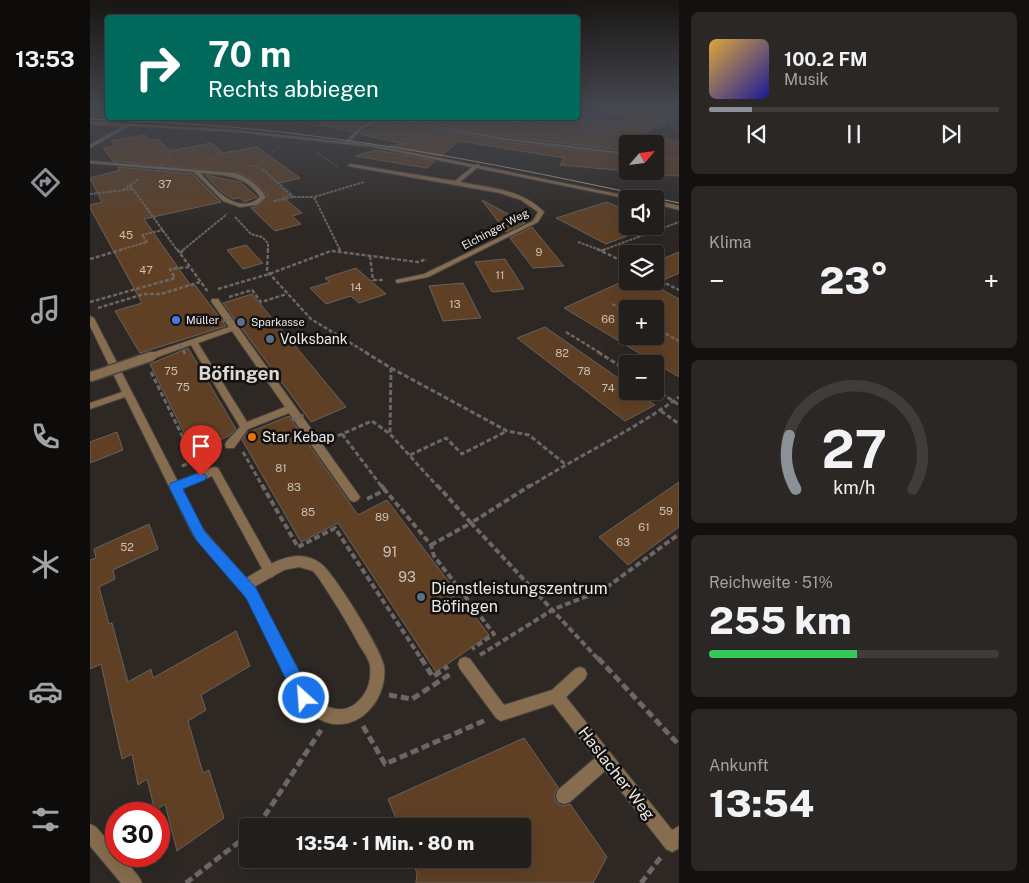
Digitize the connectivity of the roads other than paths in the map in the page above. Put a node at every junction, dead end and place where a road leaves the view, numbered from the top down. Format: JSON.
{"nodes":[{"id":1,"x":389,"y":150,"type":"edge"},
{"id":2,"x":90,"y":162,"type":"edge"},
{"id":3,"x":350,"y":165,"type":"dead end"},
{"id":4,"x":478,"y":165,"type":"junction"},
{"id":5,"x":194,"y":170,"type":"junction"},
{"id":6,"x":456,"y":183,"type":"junction"},
{"id":7,"x":619,"y":195,"type":"edge"},
{"id":8,"x":664,"y":204,"type":"edge"},
{"id":9,"x":679,"y":208,"type":"edge"},
{"id":10,"x":398,"y":280,"type":"road end"},
{"id":11,"x":215,"y":301,"type":"road end"},
{"id":12,"x":90,"y":318,"type":"edge"},
{"id":13,"x":234,"y":328,"type":"junction"},
{"id":14,"x":193,"y":342,"type":"junction"},
{"id":15,"x":90,"y":378,"type":"edge"},
{"id":16,"x":128,"y":393,"type":"junction"},
{"id":17,"x":90,"y":406,"type":"edge"},
{"id":18,"x":291,"y":408,"type":"junction"},
{"id":19,"x":245,"y":427,"type":"junction"},
{"id":20,"x":233,"y":443,"type":"road end"},
{"id":21,"x":175,"y":487,"type":"junction"},
{"id":22,"x":354,"y":497,"type":"dead end"},
{"id":23,"x":270,"y":572,"type":"junction"},
{"id":24,"x":245,"y":586,"type":"junction"},
{"id":25,"x":464,"y":658,"type":"road end"},
{"id":26,"x":580,"y":674,"type":"dead end"},
{"id":27,"x":556,"y":696,"type":"junction"},
{"id":28,"x":606,"y":759,"type":"junction"},
{"id":29,"x":564,"y":796,"type":"dead end"},
{"id":30,"x":90,"y":833,"type":"edge"},
{"id":31,"x":676,"y":839,"type":"edge"},
{"id":32,"x":133,"y":883,"type":"edge"}],
"edges":[{"from":1,"to":4,"type":"street"},
{"from":2,"to":5,"type":"street"},
{"from":3,"to":6,"type":"street","name":"Elchinger Weg"},
{"from":4,"to":6,"type":"street"},
{"from":4,"to":7,"type":"street"},
{"from":5,"to":5,"type":"street"},
{"from":6,"to":10,"type":"street","name":"Elchinger Weg"},
{"from":8,"to":9,"type":"street"},
{"from":11,"to":13,"type":"street"},
{"from":12,"to":16,"type":"street"},
{"from":13,"to":14,"type":"street"},
{"from":13,"to":18,"type":"street"},
{"from":14,"to":15,"type":"street","bridge":true},
{"from":14,"to":19,"type":"street"},
{"from":16,"to":17,"type":"street"},
{"from":16,"to":21,"type":"street"},
{"from":18,"to":19,"type":"street"},
{"from":18,"to":22,"type":"street"},
{"from":19,"to":20,"type":"street"},
{"from":21,"to":23,"type":"street"},
{"from":21,"to":24,"type":"street"},
{"from":23,"to":24,"type":"street"},
{"from":23,"to":24,"type":"street"},
{"from":25,"to":27,"type":"street"},
{"from":26,"to":27,"type":"street"},
{"from":27,"to":28,"type":"street","name":"Haslacher Weg"},
{"from":28,"to":29,"type":"street"},
{"from":28,"to":31,"type":"street","name":"Haslacher Weg"},
{"from":30,"to":32,"type":"street"}]}
